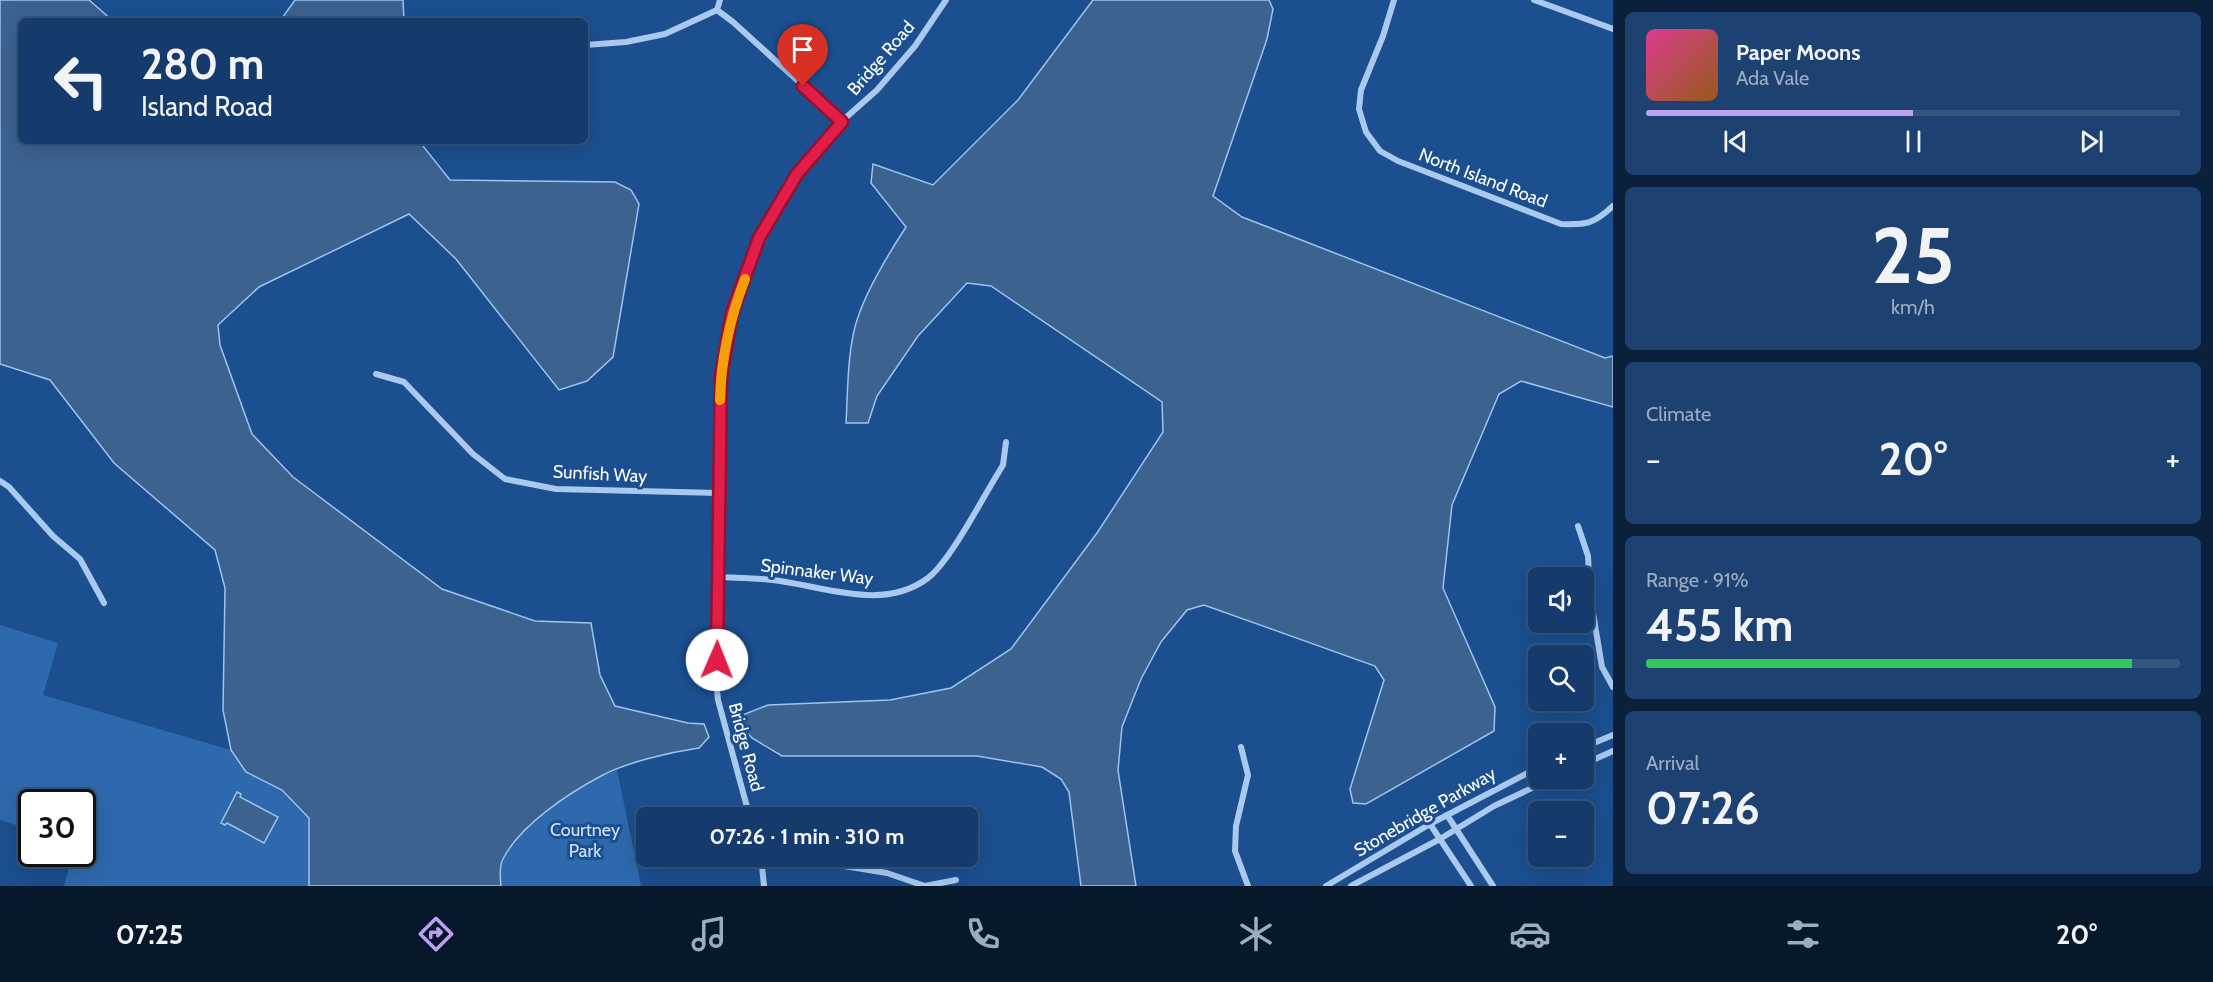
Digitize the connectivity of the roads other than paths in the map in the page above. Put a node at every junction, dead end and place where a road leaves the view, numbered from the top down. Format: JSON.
{"nodes":[{"id":1,"x":720,"y":0,"type":"edge"},
{"id":2,"x":946,"y":0,"type":"edge"},
{"id":3,"x":1394,"y":0,"type":"edge"},
{"id":4,"x":1534,"y":0,"type":"edge"},
{"id":5,"x":717,"y":10,"type":"junction"},
{"id":6,"x":1613,"y":29,"type":"edge"},
{"id":7,"x":588,"y":45,"type":"edge"},
{"id":8,"x":842,"y":122,"type":"junction"},
{"id":9,"x":1613,"y":206,"type":"edge"},
{"id":10,"x":376,"y":374,"type":"dead end"},
{"id":11,"x":1006,"y":442,"type":"dead end"},
{"id":12,"x":0,"y":481,"type":"edge"},
{"id":13,"x":719,"y":493,"type":"junction"},
{"id":14,"x":1578,"y":526,"type":"dead end"},
{"id":15,"x":718,"y":577,"type":"junction"},
{"id":16,"x":104,"y":603,"type":"dead end"},
{"id":17,"x":1613,"y":687,"type":"edge"},
{"id":18,"x":1613,"y":735,"type":"edge"},
{"id":19,"x":1594,"y":743,"type":"edge"},
{"id":20,"x":1241,"y":747,"type":"dead end"},
{"id":21,"x":1613,"y":751,"type":"edge"},
{"id":22,"x":1594,"y":760,"type":"edge"},
{"id":23,"x":1528,"y":773,"type":"edge"},
{"id":24,"x":1530,"y":789,"type":"edge"},
{"id":25,"x":747,"y":807,"type":"edge"},
{"id":26,"x":1447,"y":815,"type":"junction"},
{"id":27,"x":1430,"y":824,"type":"junction"},
{"id":28,"x":1456,"y":830,"type":"junction"},
{"id":29,"x":1440,"y":840,"type":"junction"},
{"id":30,"x":763,"y":867,"type":"edge"},
{"id":31,"x":845,"y":867,"type":"edge"},
{"id":32,"x":956,"y":880,"type":"dead end"},
{"id":33,"x":764,"y":886,"type":"edge"},
{"id":34,"x":1248,"y":886,"type":"edge"},
{"id":35,"x":1326,"y":886,"type":"edge"},
{"id":36,"x":1351,"y":886,"type":"edge"},
{"id":37,"x":1471,"y":886,"type":"edge"},
{"id":38,"x":1493,"y":886,"type":"edge"}],
"edges":[{"from":1,"to":5,"type":"street"},
{"from":2,"to":8,"type":"street","name":"Bridge Road"},
{"from":3,"to":9,"type":"street","name":"North Island Road"},
{"from":4,"to":6,"type":"street"},
{"from":5,"to":7,"type":"street"},
{"from":5,"to":8,"type":"street"},
{"from":8,"to":13,"type":"street","name":"Bridge Road"},
{"from":10,"to":13,"type":"street","name":"Sunfish Way"},
{"from":11,"to":15,"type":"street","name":"Spinnaker Way"},
{"from":12,"to":16,"type":"street"},
{"from":13,"to":15,"type":"street","name":"Bridge Road"},
{"from":14,"to":17,"type":"street"},
{"from":15,"to":25,"type":"street","name":"Bridge Road"},
{"from":18,"to":19,"type":"street"},
{"from":20,"to":34,"type":"street"},
{"from":21,"to":22,"type":"street"},
{"from":23,"to":26,"type":"street","name":"Stonebridge Parkway"},
{"from":24,"to":28,"type":"street","name":"Stonebridge Parkway"},
{"from":26,"to":27,"type":"street","name":"Stonebridge Parkway"},
{"from":26,"to":28,"type":"street"},
{"from":27,"to":29,"type":"street"},
{"from":27,"to":35,"type":"street","name":"Stonebridge Parkway"},
{"from":28,"to":29,"type":"street","name":"Stonebridge Parkway"},
{"from":28,"to":38,"type":"street"},
{"from":29,"to":36,"type":"street","name":"Stonebridge Parkway"},
{"from":29,"to":37,"type":"street"},
{"from":30,"to":33,"type":"street"},
{"from":31,"to":32,"type":"street"}]}
